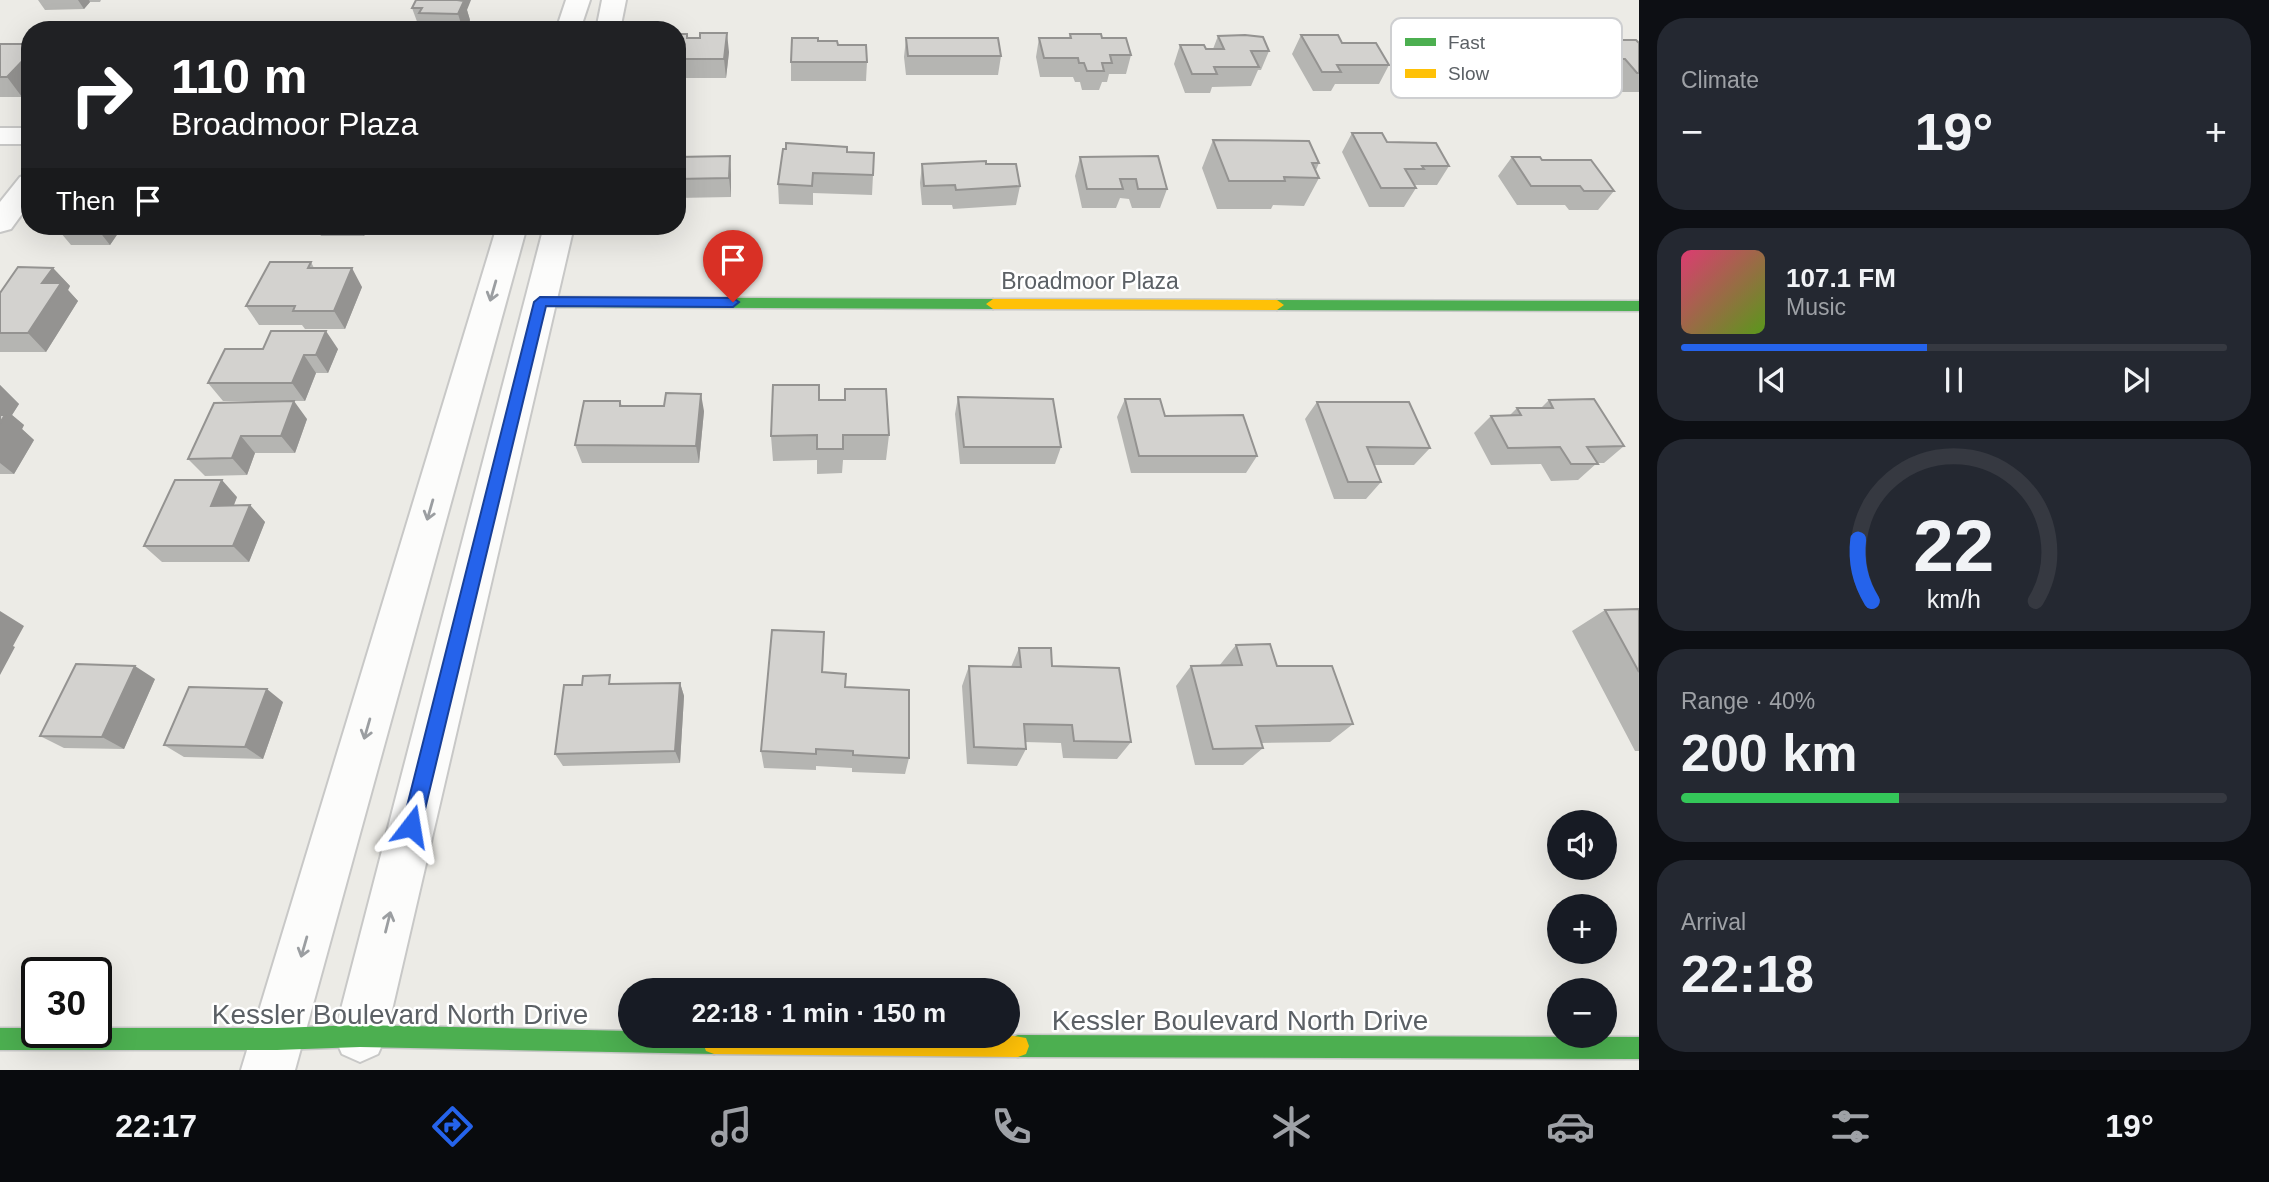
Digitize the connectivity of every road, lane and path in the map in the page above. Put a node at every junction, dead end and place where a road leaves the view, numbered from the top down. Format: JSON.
{"nodes":[{"id":1,"x":579,"y":0,"type":"edge"},
{"id":2,"x":614,"y":0,"type":"edge"},
{"id":3,"x":571,"y":21,"type":"edge"},
{"id":4,"x":610,"y":21,"type":"edge"},
{"id":5,"x":0,"y":136,"type":"edge"},
{"id":6,"x":21,"y":136,"type":"edge"},
{"id":7,"x":21,"y":195,"type":"edge"},
{"id":8,"x":0,"y":222,"type":"edge"},
{"id":9,"x":509,"y":235,"type":"edge"},
{"id":10,"x":557,"y":235,"type":"edge"},
{"id":11,"x":540,"y":302,"type":"junction"},
{"id":12,"x":1639,"y":306,"type":"edge"},
{"id":13,"x":360,"y":1036,"type":"junction"},
{"id":14,"x":0,"y":1039,"type":"edge"},
{"id":15,"x":1639,"y":1048,"type":"edge"},
{"id":16,"x":273,"y":1054,"type":"edge"}],
"edges":[{"from":1,"to":3,"type":"street"},
{"from":2,"to":4,"type":"street"},
{"from":5,"to":6,"type":"street"},
{"from":7,"to":8,"type":"street"},
{"from":9,"to":16,"type":"street","one_way":true},
{"from":10,"to":11,"type":"street"},
{"from":11,"to":12,"type":"street","name":"Broadmoor Plaza"},
{"from":13,"to":11,"type":"street","one_way":true},
{"from":13,"to":15,"type":"street","name":"Kessler Boulevard North Drive"},
{"from":13,"to":16,"type":"street","name":"Kessler Boulevard North Drive"},
{"from":14,"to":16,"type":"street","name":"Kessler Boulevard North Drive"}]}
